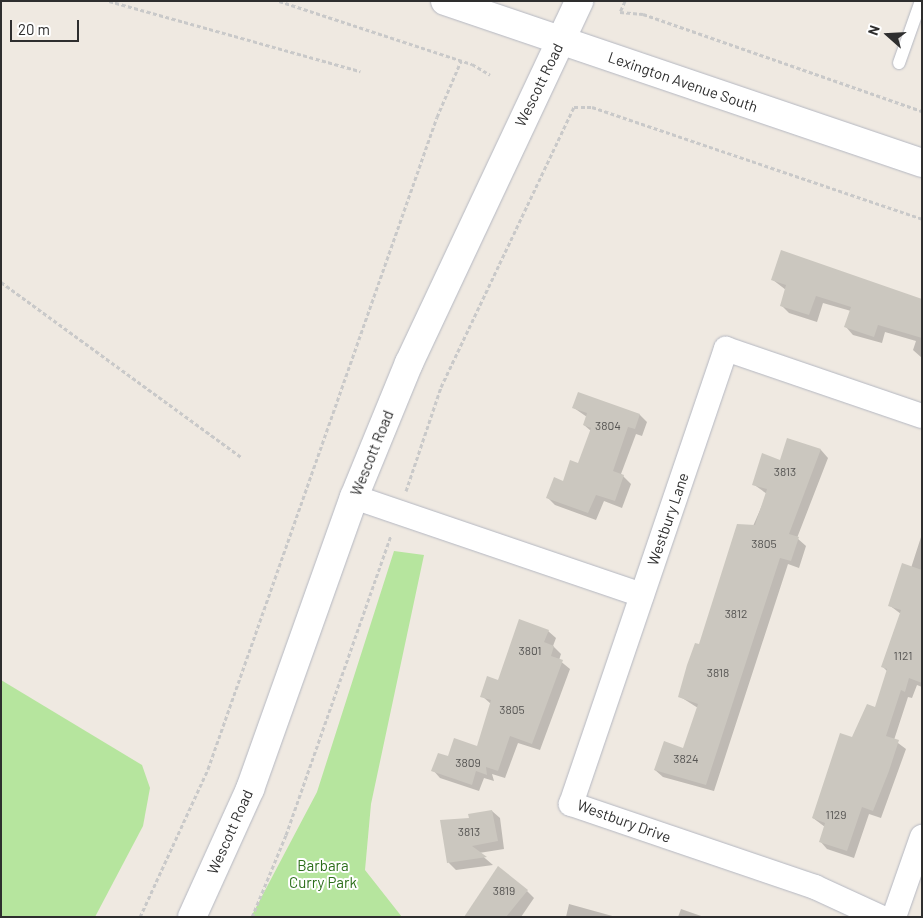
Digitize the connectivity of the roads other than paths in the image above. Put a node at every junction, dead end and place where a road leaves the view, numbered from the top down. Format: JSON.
{"nodes":[{"id":1,"x":445,"y":1,"type":"edge"},
{"id":2,"x":580,"y":1,"type":"edge"},
{"id":3,"x":921,"y":1,"type":"edge"},
{"id":4,"x":562,"y":40,"type":"junction"},
{"id":5,"x":899,"y":63,"type":"dead end"},
{"id":6,"x":922,"y":163,"type":"edge"},
{"id":7,"x":922,"y":416,"type":"edge"},
{"id":8,"x":354,"y":497,"type":"junction"},
{"id":9,"x":642,"y":595,"type":"junction"},
{"id":10,"x":922,"y":837,"type":"edge"},
{"id":11,"x":192,"y":917,"type":"edge"},
{"id":12,"x":880,"y":917,"type":"edge"},
{"id":13,"x":894,"y":917,"type":"edge"}],
"edges":[{"from":1,"to":4,"type":"street","name":"Lexington Avenue South"},
{"from":2,"to":4,"type":"street","name":"Wescott Road"},
{"from":3,"to":5,"type":"lane"},
{"from":4,"to":6,"type":"street","name":"Lexington Avenue South"},
{"from":4,"to":8,"type":"street","name":"Wescott Road"},
{"from":7,"to":9,"type":"street","name":"Westbury Lane"},
{"from":8,"to":9,"type":"street"},
{"from":8,"to":11,"type":"street","name":"Wescott Road"},
{"from":9,"to":12,"type":"street","name":"Westbury Drive"},
{"from":10,"to":13,"type":"street"}]}
